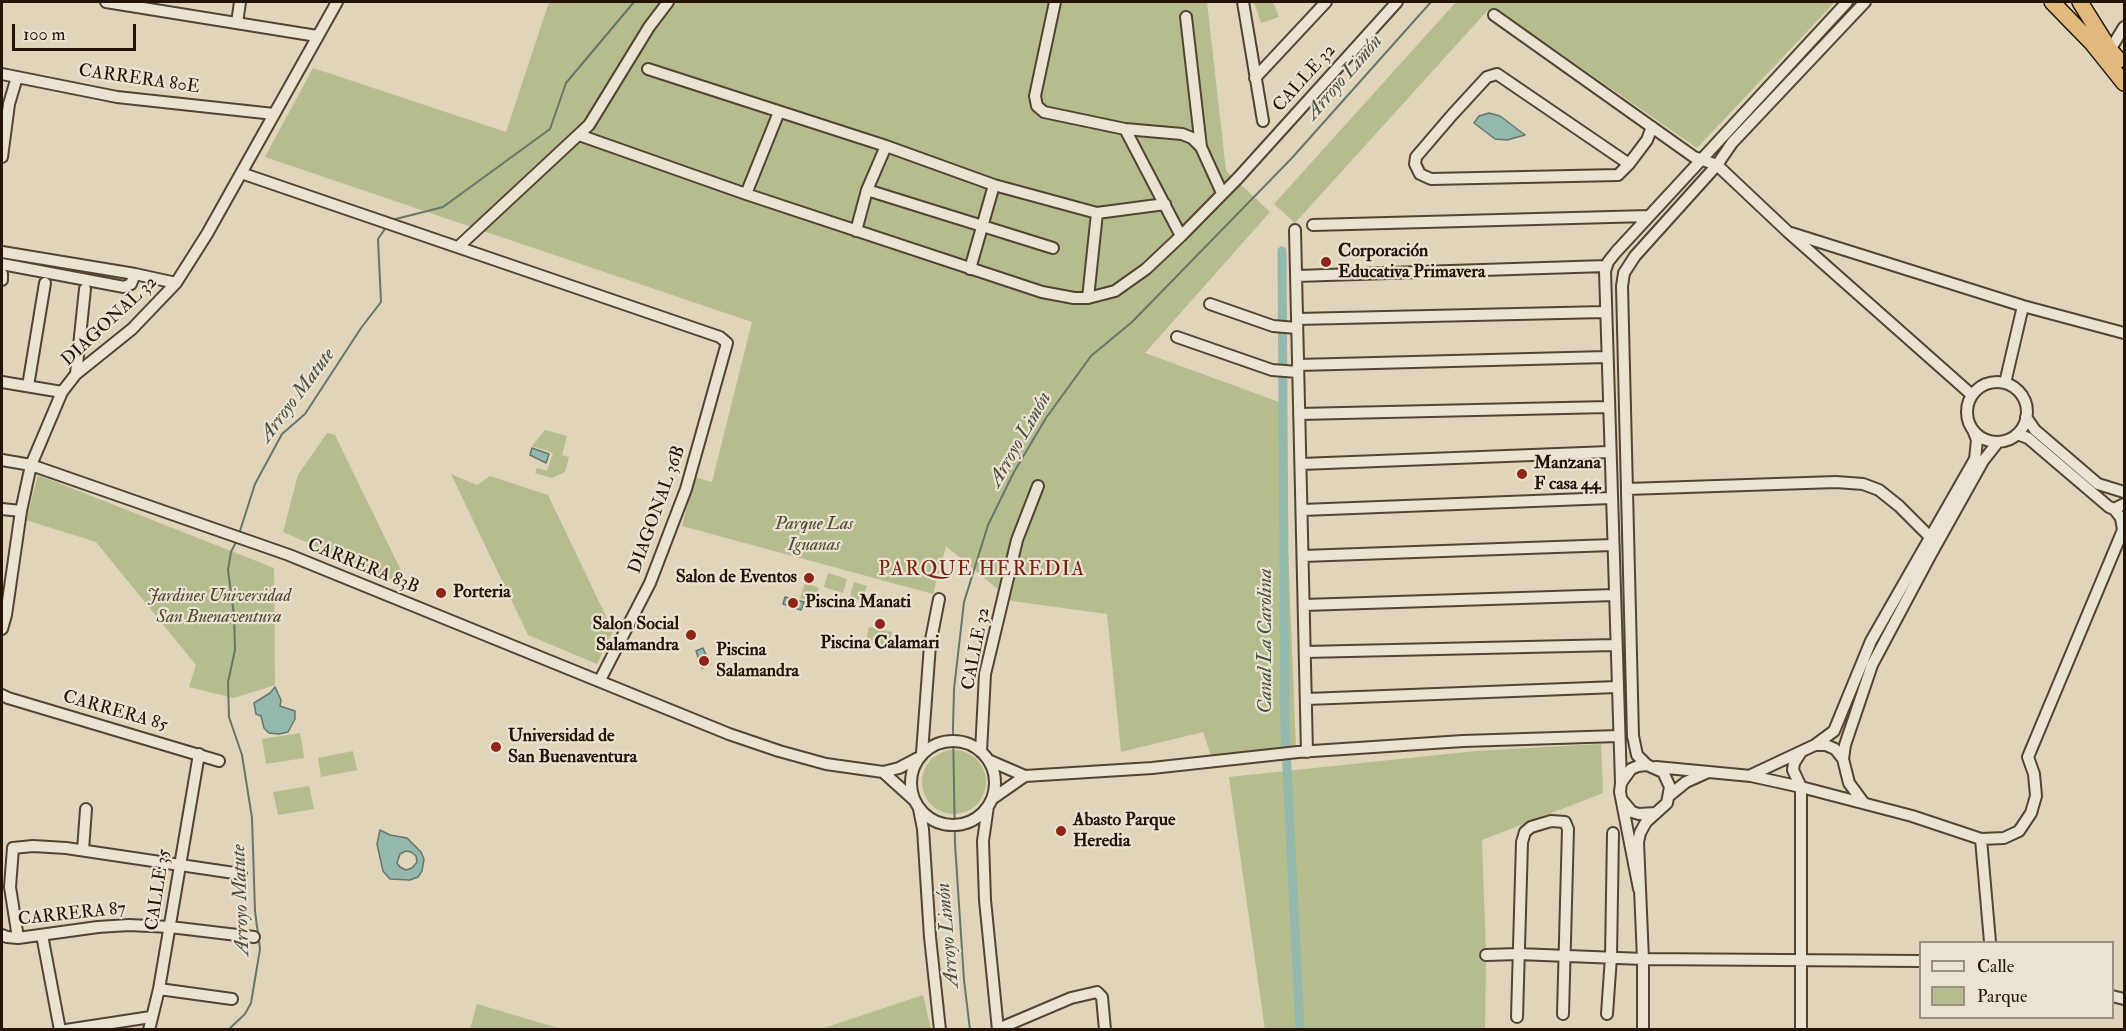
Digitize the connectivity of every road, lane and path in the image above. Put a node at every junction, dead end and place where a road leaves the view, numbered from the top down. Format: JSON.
{"nodes":[{"id":1,"x":106,"y":2,"type":"edge"},
{"id":2,"x":240,"y":2,"type":"edge"},
{"id":3,"x":337,"y":2,"type":"edge"},
{"id":4,"x":668,"y":2,"type":"edge"},
{"id":5,"x":1055,"y":2,"type":"edge"},
{"id":6,"x":1243,"y":2,"type":"edge"},
{"id":7,"x":1326,"y":2,"type":"edge"},
{"id":8,"x":1397,"y":2,"type":"edge"},
{"id":9,"x":1847,"y":2,"type":"edge"},
{"id":10,"x":1865,"y":2,"type":"edge"},
{"id":11,"x":2052,"y":2,"type":"edge"},
{"id":12,"x":2080,"y":2,"type":"edge"},
{"id":13,"x":166,"y":6,"type":"edge"},
{"id":14,"x":1494,"y":15,"type":"dead end"},
{"id":15,"x":1186,"y":17,"type":"dead end"},
{"id":16,"x":237,"y":23,"type":"junction"},
{"id":17,"x":2124,"y":27,"type":"edge"},
{"id":18,"x":317,"y":36,"type":"junction"},
{"id":19,"x":2110,"y":50,"type":"junction"},
{"id":20,"x":2124,"y":67,"type":"edge"},
{"id":21,"x":648,"y":69,"type":"dead end"},
{"id":22,"x":2,"y":74,"type":"edge"},
{"id":23,"x":17,"y":77,"type":"junction"},
{"id":24,"x":1255,"y":78,"type":"junction"},
{"id":25,"x":2124,"y":83,"type":"edge"},
{"id":26,"x":779,"y":112,"type":"junction"},
{"id":27,"x":274,"y":114,"type":"junction"},
{"id":28,"x":1263,"y":121,"type":"dead end"},
{"id":29,"x":1652,"y":127,"type":"junction"},
{"id":30,"x":1125,"y":129,"type":"junction"},
{"id":31,"x":579,"y":135,"type":"junction"},
{"id":32,"x":886,"y":146,"type":"junction"},
{"id":33,"x":1201,"y":147,"type":"junction"},
{"id":34,"x":2,"y":157,"type":"edge"},
{"id":35,"x":1700,"y":160,"type":"junction"},
{"id":36,"x":1629,"y":164,"type":"junction"},
{"id":37,"x":1717,"y":165,"type":"junction"},
{"id":38,"x":241,"y":173,"type":"junction"},
{"id":39,"x":994,"y":185,"type":"junction"},
{"id":40,"x":867,"y":190,"type":"junction"},
{"id":41,"x":1222,"y":193,"type":"junction"},
{"id":42,"x":746,"y":194,"type":"junction"},
{"id":43,"x":1165,"y":204,"type":"junction"},
{"id":44,"x":1097,"y":213,"type":"junction"},
{"id":45,"x":1648,"y":216,"type":"junction"},
{"id":46,"x":1313,"y":225,"type":"dead end"},
{"id":47,"x":982,"y":227,"type":"junction"},
{"id":48,"x":1294,"y":230,"type":"dead end"},
{"id":49,"x":856,"y":231,"type":"junction"},
{"id":50,"x":1788,"y":232,"type":"junction"},
{"id":51,"x":1181,"y":236,"type":"junction"},
{"id":52,"x":458,"y":247,"type":"junction"},
{"id":53,"x":1053,"y":248,"type":"dead end"},
{"id":54,"x":1841,"y":249,"type":"junction"},
{"id":55,"x":2,"y":252,"type":"edge"},
{"id":56,"x":1606,"y":266,"type":"junction"},
{"id":57,"x":970,"y":269,"type":"junction"},
{"id":58,"x":1832,"y":271,"type":"junction"},
{"id":59,"x":2,"y":273,"type":"edge"},
{"id":60,"x":135,"y":274,"type":"junction"},
{"id":61,"x":1296,"y":276,"type":"junction"},
{"id":62,"x":45,"y":283,"type":"dead end"},
{"id":63,"x":176,"y":284,"type":"junction"},
{"id":64,"x":85,"y":289,"type":"dead end"},
{"id":65,"x":1088,"y":298,"type":"junction"},
{"id":66,"x":1210,"y":304,"type":"dead end"},
{"id":67,"x":2023,"y":306,"type":"junction"},
{"id":68,"x":1605,"y":312,"type":"junction"},
{"id":69,"x":1297,"y":323,"type":"junction"},
{"id":70,"x":2124,"y":333,"type":"edge"},
{"id":71,"x":1177,"y":337,"type":"dead end"},
{"id":72,"x":1606,"y":357,"type":"junction"},
{"id":73,"x":1294,"y":370,"type":"junction"},
{"id":74,"x":76,"y":374,"type":"junction"},
{"id":75,"x":2,"y":382,"type":"edge"},
{"id":76,"x":2005,"y":383,"type":"junction"},
{"id":77,"x":1624,"y":385,"type":"junction"},
{"id":78,"x":28,"y":386,"type":"junction"},
{"id":79,"x":1607,"y":386,"type":"junction"},
{"id":80,"x":62,"y":392,"type":"junction"},
{"id":81,"x":1972,"y":394,"type":"junction"},
{"id":82,"x":1608,"y":407,"type":"junction"},
{"id":83,"x":1299,"y":414,"type":"junction"},
{"id":84,"x":2026,"y":417,"type":"junction"},
{"id":85,"x":1973,"y":430,"type":"junction"},
{"id":86,"x":2017,"y":434,"type":"junction"},
{"id":87,"x":1998,"y":442,"type":"junction"},
{"id":88,"x":1609,"y":452,"type":"junction"},
{"id":89,"x":2,"y":460,"type":"edge"},
{"id":90,"x":1301,"y":464,"type":"junction"},
{"id":91,"x":31,"y":465,"type":"junction"},
{"id":92,"x":1038,"y":486,"type":"dead end"},
{"id":93,"x":1627,"y":489,"type":"junction"},
{"id":94,"x":2122,"y":490,"type":"edge"},
{"id":95,"x":1611,"y":498,"type":"junction"},
{"id":96,"x":2124,"y":504,"type":"edge"},
{"id":97,"x":2,"y":509,"type":"edge"},
{"id":98,"x":2114,"y":509,"type":"junction"},
{"id":99,"x":1302,"y":510,"type":"junction"},
{"id":100,"x":21,"y":512,"type":"junction"},
{"id":101,"x":2124,"y":529,"type":"edge"},
{"id":102,"x":1930,"y":537,"type":"junction"},
{"id":103,"x":1612,"y":545,"type":"junction"},
{"id":104,"x":1303,"y":556,"type":"junction"},
{"id":105,"x":7,"y":578,"type":"edge"},
{"id":106,"x":1614,"y":595,"type":"junction"},
{"id":107,"x":939,"y":599,"type":"dead end"},
{"id":108,"x":1304,"y":605,"type":"junction"},
{"id":109,"x":2,"y":628,"type":"edge"},
{"id":110,"x":1615,"y":645,"type":"junction"},
{"id":111,"x":1305,"y":652,"type":"junction"},
{"id":112,"x":600,"y":680,"type":"junction"},
{"id":113,"x":1617,"y":687,"type":"junction"},
{"id":114,"x":2,"y":695,"type":"edge"},
{"id":115,"x":1307,"y":699,"type":"junction"},
{"id":116,"x":1618,"y":735,"type":"junction"},
{"id":117,"x":1815,"y":745,"type":"junction"},
{"id":118,"x":1802,"y":751,"type":"junction"},
{"id":119,"x":1303,"y":752,"type":"junction"},
{"id":120,"x":199,"y":754,"type":"junction"},
{"id":121,"x":920,"y":756,"type":"junction"},
{"id":122,"x":985,"y":756,"type":"junction"},
{"id":123,"x":1844,"y":759,"type":"junction"},
{"id":124,"x":219,"y":761,"type":"dead end"},
{"id":125,"x":1652,"y":766,"type":"junction"},
{"id":126,"x":883,"y":772,"type":"junction"},
{"id":127,"x":1706,"y":773,"type":"junction"},
{"id":128,"x":1025,"y":776,"type":"junction"},
{"id":129,"x":1751,"y":776,"type":"junction"},
{"id":130,"x":1621,"y":783,"type":"junction"},
{"id":131,"x":1801,"y":786,"type":"junction"},
{"id":132,"x":1670,"y":795,"type":"junction"},
{"id":133,"x":1622,"y":799,"type":"junction"},
{"id":134,"x":990,"y":802,"type":"junction"},
{"id":135,"x":1863,"y":803,"type":"junction"},
{"id":136,"x":917,"y":804,"type":"junction"},
{"id":137,"x":86,"y":809,"type":"dead end"},
{"id":138,"x":1655,"y":813,"type":"junction"},
{"id":139,"x":1613,"y":833,"type":"dead end"},
{"id":140,"x":1981,"y":839,"type":"junction"},
{"id":141,"x":83,"y":850,"type":"junction"},
{"id":142,"x":180,"y":865,"type":"junction"},
{"id":143,"x":241,"y":874,"type":"dead end"},
{"id":144,"x":1639,"y":889,"type":"junction"},
{"id":145,"x":170,"y":927,"type":"junction"},
{"id":146,"x":2,"y":934,"type":"edge"},
{"id":147,"x":42,"y":935,"type":"junction"},
{"id":148,"x":254,"y":937,"type":"dead end"},
{"id":149,"x":18,"y":938,"type":"junction"},
{"id":150,"x":1990,"y":941,"type":"edge"},
{"id":151,"x":1518,"y":954,"type":"junction"},
{"id":152,"x":1486,"y":955,"type":"dead end"},
{"id":153,"x":1564,"y":956,"type":"junction"},
{"id":154,"x":1611,"y":957,"type":"junction"},
{"id":155,"x":1643,"y":959,"type":"junction"},
{"id":156,"x":1801,"y":960,"type":"junction"},
{"id":157,"x":1919,"y":961,"type":"edge"},
{"id":158,"x":159,"y":990,"type":"junction"},
{"id":159,"x":232,"y":999,"type":"dead end"},
{"id":160,"x":1563,"y":1014,"type":"dead end"},
{"id":161,"x":1607,"y":1014,"type":"dead end"},
{"id":162,"x":151,"y":1017,"type":"junction"},
{"id":163,"x":1517,"y":1017,"type":"dead end"},
{"id":164,"x":60,"y":1029,"type":"edge"},
{"id":165,"x":66,"y":1029,"type":"edge"},
{"id":166,"x":149,"y":1029,"type":"edge"},
{"id":167,"x":940,"y":1029,"type":"edge"},
{"id":168,"x":998,"y":1029,"type":"edge"},
{"id":169,"x":1105,"y":1029,"type":"edge"},
{"id":170,"x":1643,"y":1029,"type":"edge"},
{"id":171,"x":1801,"y":1029,"type":"edge"}],
"edges":[{"from":1,"to":13,"type":"street"},
{"from":2,"to":16,"type":"street"},
{"from":3,"to":18,"type":"street","name":"DIAGONAL 32"},
{"from":4,"to":31,"type":"street"},
{"from":5,"to":30,"type":"street"},
{"from":6,"to":24,"type":"street"},
{"from":7,"to":24,"type":"street"},
{"from":8,"to":41,"type":"street","name":"CALLE 32"},
{"from":9,"to":35,"type":"street"},
{"from":10,"to":37,"type":"street"},
{"from":11,"to":25,"type":"highway"},
{"from":12,"to":19,"type":"highway"},
{"from":13,"to":16,"type":"street"},
{"from":14,"to":29,"type":"street"},
{"from":15,"to":33,"type":"street"},
{"from":16,"to":18,"type":"street"},
{"from":17,"to":19,"type":"street"},
{"from":18,"to":27,"type":"street","name":"DIAGONAL 32"},
{"from":19,"to":20,"type":"highway"},
{"from":21,"to":26,"type":"street"},
{"from":22,"to":23,"type":"street","name":"CARRERA 80E"},
{"from":23,"to":27,"type":"street","name":"CARRERA 80E"},
{"from":23,"to":34,"type":"street"},
{"from":24,"to":28,"type":"street"},
{"from":26,"to":32,"type":"street"},
{"from":26,"to":42,"type":"street"},
{"from":27,"to":38,"type":"street","name":"DIAGONAL 32"},
{"from":29,"to":35,"type":"street"},
{"from":29,"to":36,"type":"street"},
{"from":30,"to":33,"type":"street"},
{"from":30,"to":43,"type":"street"},
{"from":31,"to":42,"type":"street"},
{"from":31,"to":52,"type":"street"},
{"from":32,"to":39,"type":"street"},
{"from":32,"to":40,"type":"street"},
{"from":33,"to":41,"type":"street"},
{"from":35,"to":37,"type":"street"},
{"from":35,"to":45,"type":"street"},
{"from":36,"to":36,"type":"street"},
{"from":37,"to":50,"type":"street"},
{"from":37,"to":77,"type":"street"},
{"from":38,"to":52,"type":"street"},
{"from":38,"to":63,"type":"street","name":"DIAGONAL 32"},
{"from":39,"to":44,"type":"street"},
{"from":39,"to":47,"type":"street"},
{"from":40,"to":47,"type":"street"},
{"from":40,"to":49,"type":"street"},
{"from":41,"to":51,"type":"street","name":"CALLE 32"},
{"from":42,"to":49,"type":"street"},
{"from":43,"to":44,"type":"street"},
{"from":43,"to":51,"type":"street"},
{"from":44,"to":65,"type":"street"},
{"from":45,"to":46,"type":"street"},
{"from":45,"to":56,"type":"street"},
{"from":47,"to":53,"type":"street"},
{"from":47,"to":57,"type":"street"},
{"from":48,"to":61,"type":"street"},
{"from":49,"to":57,"type":"street"},
{"from":50,"to":54,"type":"street"},
{"from":50,"to":58,"type":"street"},
{"from":51,"to":65,"type":"street","name":"CALLE 32"},
{"from":52,"to":112,"type":"street","name":"DIAGONAL 36B"},
{"from":54,"to":58,"type":"street"},
{"from":54,"to":67,"type":"street"},
{"from":55,"to":60,"type":"street"},
{"from":56,"to":61,"type":"street"},
{"from":56,"to":68,"type":"street"},
{"from":57,"to":65,"type":"street"},
{"from":58,"to":81,"type":"street"},
{"from":59,"to":60,"type":"street"},
{"from":60,"to":63,"type":"street"},
{"from":61,"to":69,"type":"street"},
{"from":62,"to":78,"type":"street"},
{"from":63,"to":74,"type":"street","name":"DIAGONAL 32"},
{"from":64,"to":74,"type":"street"},
{"from":66,"to":69,"type":"street"},
{"from":67,"to":70,"type":"street"},
{"from":67,"to":76,"type":"street"},
{"from":68,"to":69,"type":"street"},
{"from":68,"to":72,"type":"street"},
{"from":69,"to":73,"type":"street"},
{"from":71,"to":73,"type":"street"},
{"from":72,"to":73,"type":"street"},
{"from":72,"to":79,"type":"street"},
{"from":73,"to":83,"type":"street"},
{"from":74,"to":80,"type":"street","name":"DIAGONAL 32"},
{"from":75,"to":78,"type":"street"},
{"from":76,"to":81,"type":"street"},
{"from":76,"to":84,"type":"street"},
{"from":77,"to":79,"type":"street"},
{"from":77,"to":93,"type":"street"},
{"from":78,"to":80,"type":"street"},
{"from":79,"to":82,"type":"street"},
{"from":80,"to":91,"type":"street","name":"DIAGONAL 32"},
{"from":81,"to":85,"type":"street"},
{"from":82,"to":83,"type":"street"},
{"from":82,"to":88,"type":"street"},
{"from":83,"to":90,"type":"street"},
{"from":84,"to":86,"type":"street"},
{"from":84,"to":94,"type":"street"},
{"from":85,"to":87,"type":"street"},
{"from":85,"to":102,"type":"street"},
{"from":86,"to":87,"type":"street"},
{"from":86,"to":98,"type":"street"},
{"from":87,"to":123,"type":"street"},
{"from":88,"to":90,"type":"street"},
{"from":88,"to":95,"type":"street"},
{"from":89,"to":91,"type":"street","name":"CARRERA 83B"},
{"from":90,"to":99,"type":"street"},
{"from":91,"to":100,"type":"street","name":"DIAGONAL 32"},
{"from":91,"to":112,"type":"street","name":"CARRERA 83B"},
{"from":92,"to":122,"type":"street","name":"CALLE 32"},
{"from":93,"to":102,"type":"street"},
{"from":93,"to":125,"type":"street"},
{"from":95,"to":99,"type":"street"},
{"from":95,"to":103,"type":"street"},
{"from":96,"to":98,"type":"street"},
{"from":97,"to":100,"type":"street"},
{"from":98,"to":101,"type":"street"},
{"from":99,"to":104,"type":"street"},
{"from":100,"to":105,"type":"street","name":"DIAGONAL 32"},
{"from":101,"to":140,"type":"street"},
{"from":102,"to":117,"type":"street"},
{"from":103,"to":104,"type":"street"},
{"from":103,"to":106,"type":"street"},
{"from":104,"to":108,"type":"street"},
{"from":105,"to":109,"type":"street","name":"DIAGONAL 32"},
{"from":106,"to":108,"type":"street"},
{"from":106,"to":110,"type":"street"},
{"from":107,"to":121,"type":"street"},
{"from":108,"to":111,"type":"street"},
{"from":110,"to":111,"type":"street"},
{"from":110,"to":113,"type":"street"},
{"from":111,"to":115,"type":"street"},
{"from":112,"to":126,"type":"street","name":"CARRERA 83B"},
{"from":113,"to":115,"type":"street"},
{"from":113,"to":116,"type":"street"},
{"from":114,"to":120,"type":"street","name":"CARRERA 85"},
{"from":115,"to":119,"type":"street"},
{"from":116,"to":119,"type":"street"},
{"from":116,"to":130,"type":"street"},
{"from":117,"to":118,"type":"street"},
{"from":117,"to":123,"type":"street"},
{"from":118,"to":129,"type":"street"},
{"from":118,"to":131,"type":"street"},
{"from":119,"to":128,"type":"street"},
{"from":120,"to":124,"type":"street","name":"CARRERA 85"},
{"from":120,"to":142,"type":"street","name":"CALLE 35"},
{"from":121,"to":122,"type":"street"},
{"from":121,"to":126,"type":"street","name":"CARRERA 83B"},
{"from":121,"to":136,"type":"street"},
{"from":122,"to":128,"type":"street"},
{"from":122,"to":134,"type":"street"},
{"from":123,"to":135,"type":"street"},
{"from":125,"to":127,"type":"street"},
{"from":125,"to":130,"type":"street"},
{"from":125,"to":132,"type":"street"},
{"from":126,"to":136,"type":"street"},
{"from":127,"to":129,"type":"street"},
{"from":127,"to":132,"type":"street"},
{"from":128,"to":134,"type":"street"},
{"from":129,"to":131,"type":"street"},
{"from":130,"to":133,"type":"street"},
{"from":131,"to":135,"type":"street"},
{"from":131,"to":156,"type":"street"},
{"from":132,"to":138,"type":"street"},
{"from":133,"to":138,"type":"street"},
{"from":133,"to":144,"type":"street"},
{"from":134,"to":136,"type":"street"},
{"from":134,"to":168,"type":"street"},
{"from":135,"to":140,"type":"street"},
{"from":136,"to":167,"type":"street"},
{"from":137,"to":141,"type":"street"},
{"from":138,"to":144,"type":"street"},
{"from":139,"to":154,"type":"street"},
{"from":140,"to":150,"type":"street"},
{"from":141,"to":142,"type":"street"},
{"from":141,"to":149,"type":"street"},
{"from":142,"to":143,"type":"street"},
{"from":142,"to":145,"type":"street","name":"CALLE 35"},
{"from":144,"to":155,"type":"street"},
{"from":145,"to":147,"type":"street","name":"CARRERA 87"},
{"from":145,"to":148,"type":"street","name":"CARRERA 87"},
{"from":145,"to":158,"type":"street","name":"CALLE 35"},
{"from":146,"to":149,"type":"street","name":"CARRERA 87"},
{"from":147,"to":149,"type":"street","name":"CARRERA 87"},
{"from":147,"to":164,"type":"street"},
{"from":151,"to":152,"type":"street"},
{"from":151,"to":153,"type":"street"},
{"from":151,"to":153,"type":"street"},
{"from":151,"to":163,"type":"street"},
{"from":153,"to":154,"type":"street"},
{"from":153,"to":160,"type":"street"},
{"from":154,"to":155,"type":"street"},
{"from":154,"to":161,"type":"street"},
{"from":155,"to":156,"type":"street"},
{"from":155,"to":170,"type":"street"},
{"from":156,"to":157,"type":"street"},
{"from":156,"to":171,"type":"street"},
{"from":158,"to":159,"type":"street"},
{"from":158,"to":162,"type":"street","name":"CALLE 35"},
{"from":162,"to":165,"type":"street"},
{"from":162,"to":166,"type":"street","name":"CALLE 35"},
{"from":168,"to":169,"type":"street"}]}
